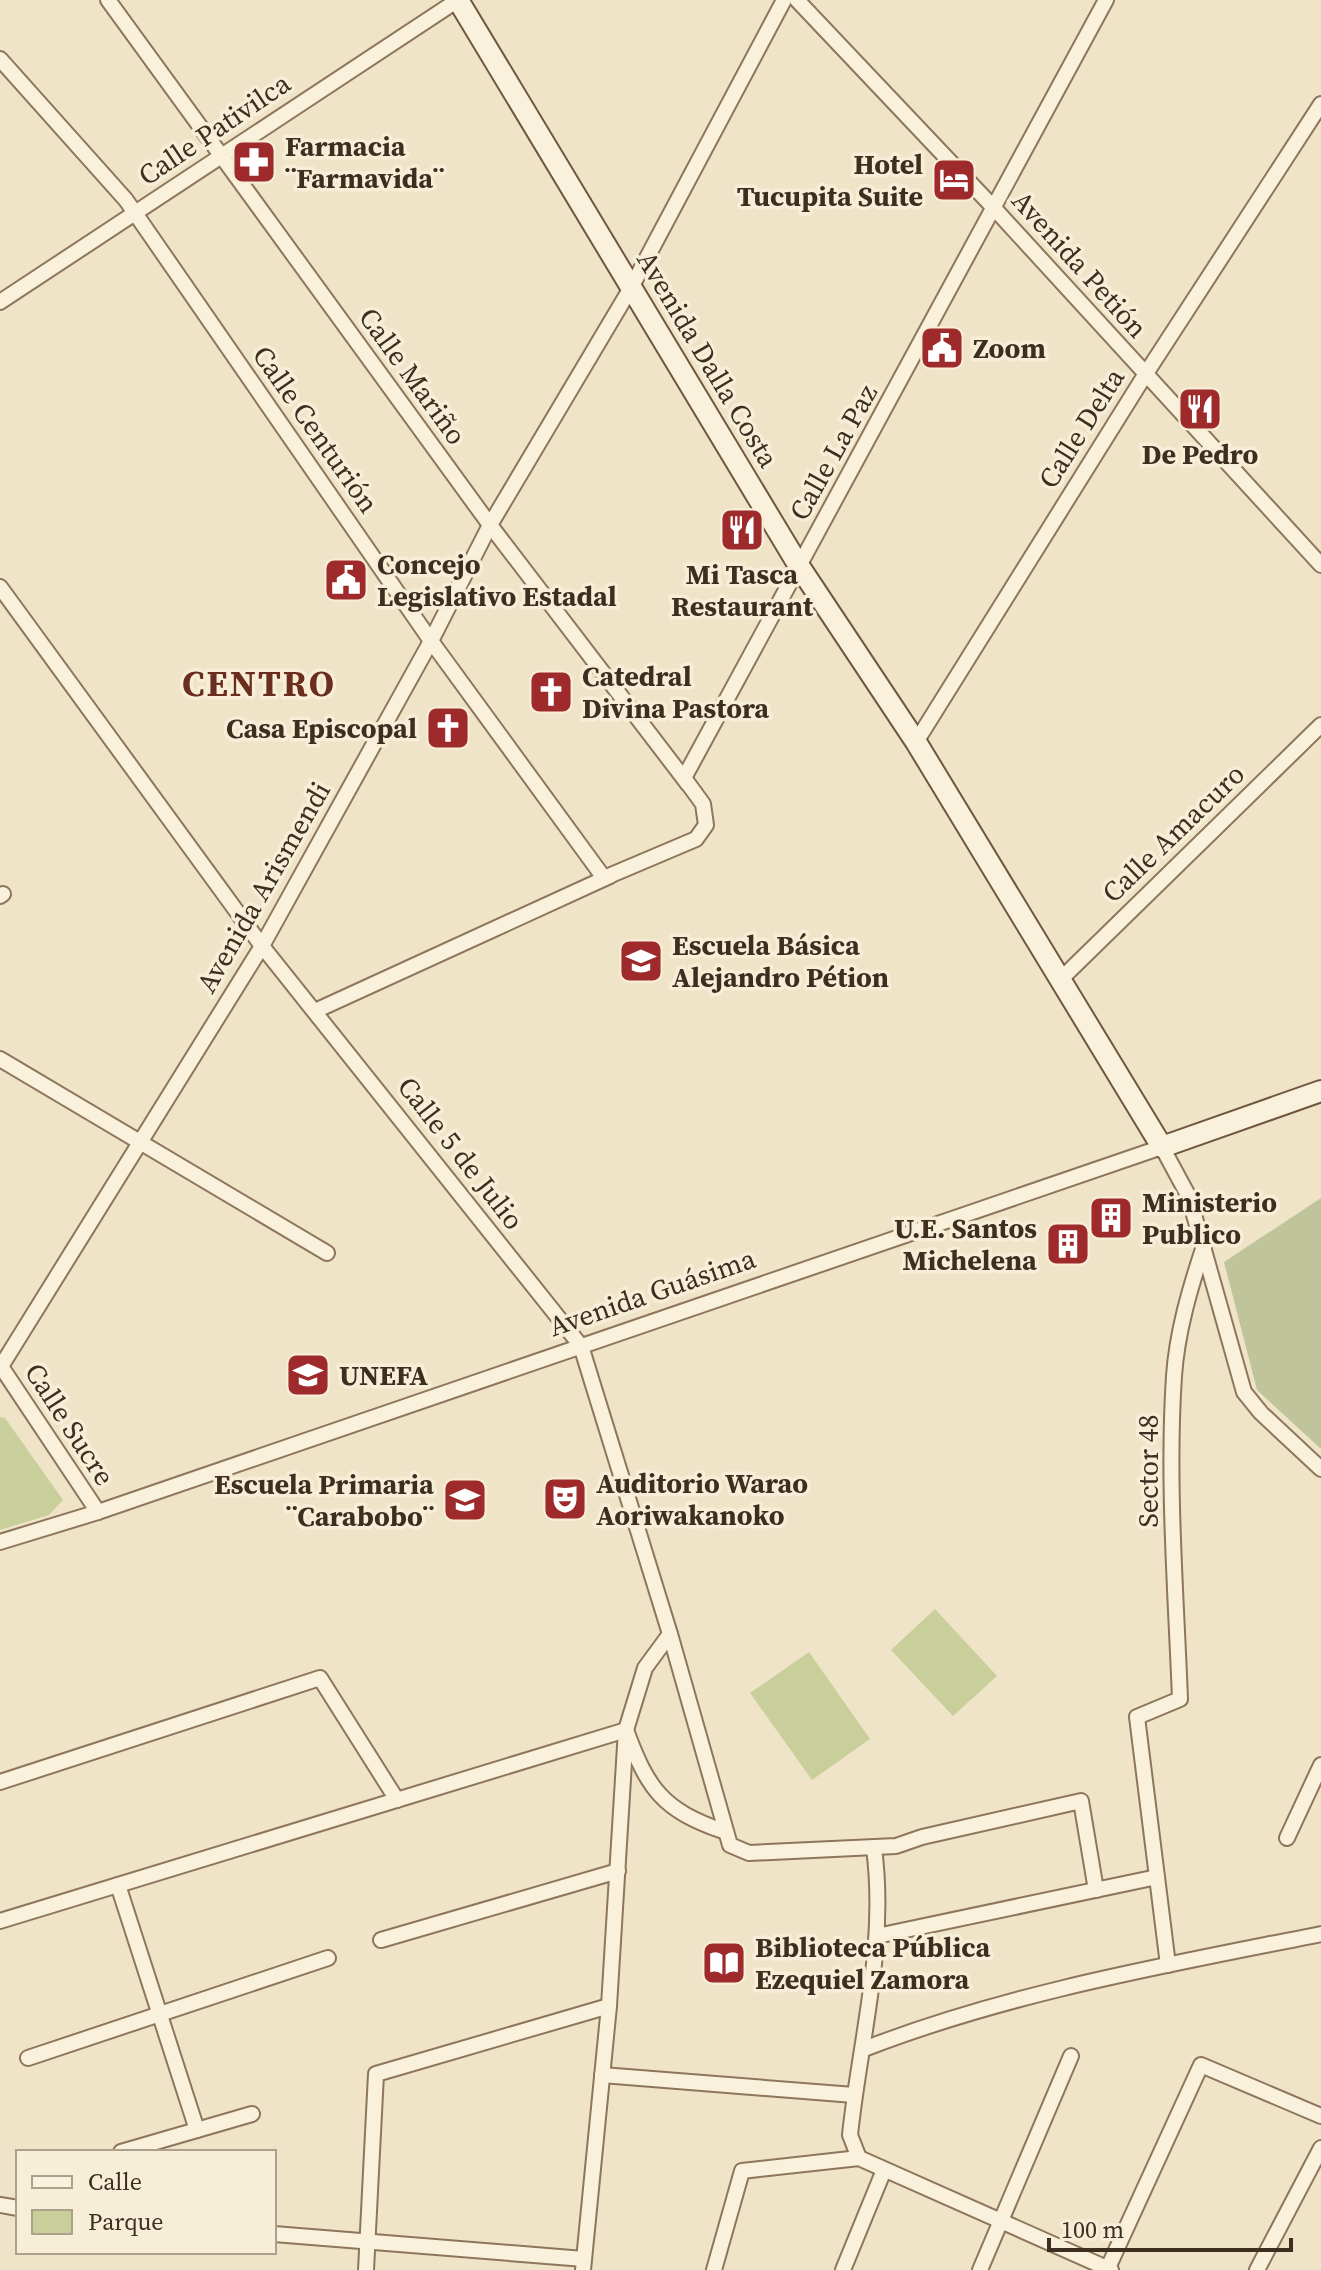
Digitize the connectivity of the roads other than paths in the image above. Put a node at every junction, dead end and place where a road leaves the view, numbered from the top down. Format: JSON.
{"nodes":[{"id":1,"x":108,"y":0,"type":"edge"},
{"id":2,"x":458,"y":0,"type":"edge"},
{"id":3,"x":784,"y":0,"type":"edge"},
{"id":4,"x":797,"y":0,"type":"edge"},
{"id":5,"x":1106,"y":0,"type":"edge"},
{"id":6,"x":0,"y":59,"type":"edge"},
{"id":7,"x":1321,"y":104,"type":"edge"},
{"id":8,"x":219,"y":155,"type":"junction"},
{"id":9,"x":993,"y":207,"type":"junction"},
{"id":10,"x":136,"y":213,"type":"junction"},
{"id":11,"x":632,"y":286,"type":"junction"},
{"id":12,"x":0,"y":302,"type":"edge"},
{"id":13,"x":1145,"y":375,"type":"junction"},
{"id":14,"x":490,"y":525,"type":"junction"},
{"id":15,"x":1321,"y":565,"type":"edge"},
{"id":16,"x":799,"y":566,"type":"junction"},
{"id":17,"x":0,"y":587,"type":"edge"},
{"id":18,"x":431,"y":641,"type":"junction"},
{"id":19,"x":1321,"y":725,"type":"edge"},
{"id":20,"x":916,"y":742,"type":"junction"},
{"id":21,"x":684,"y":778,"type":"junction"},
{"id":22,"x":604,"y":878,"type":"junction"},
{"id":23,"x":262,"y":946,"type":"junction"},
{"id":24,"x":1061,"y":979,"type":"junction"},
{"id":25,"x":315,"y":1011,"type":"junction"},
{"id":26,"x":0,"y":1059,"type":"edge"},
{"id":27,"x":1321,"y":1091,"type":"edge"},
{"id":28,"x":141,"y":1141,"type":"junction"},
{"id":29,"x":1162,"y":1147,"type":"junction"},
{"id":30,"x":1204,"y":1246,"type":"junction"},
{"id":31,"x":327,"y":1253,"type":"dead end"},
{"id":32,"x":581,"y":1346,"type":"junction"},
{"id":33,"x":0,"y":1366,"type":"edge"},
{"id":34,"x":1321,"y":1469,"type":"edge"},
{"id":35,"x":98,"y":1512,"type":"junction"},
{"id":36,"x":0,"y":1542,"type":"edge"},
{"id":37,"x":670,"y":1634,"type":"junction"},
{"id":38,"x":626,"y":1730,"type":"junction"},
{"id":39,"x":1321,"y":1765,"type":"edge"},
{"id":40,"x":0,"y":1782,"type":"edge"},
{"id":41,"x":397,"y":1800,"type":"junction"},
{"id":42,"x":723,"y":1831,"type":"junction"},
{"id":43,"x":1287,"y":1838,"type":"dead end"},
{"id":44,"x":874,"y":1848,"type":"junction"},
{"id":45,"x":618,"y":1871,"type":"junction"},
{"id":46,"x":1157,"y":1877,"type":"junction"},
{"id":47,"x":118,"y":1885,"type":"junction"},
{"id":48,"x":1096,"y":1890,"type":"junction"},
{"id":49,"x":0,"y":1921,"type":"edge"},
{"id":50,"x":1321,"y":1934,"type":"edge"},
{"id":51,"x":877,"y":1936,"type":"junction"},
{"id":52,"x":381,"y":1940,"type":"dead end"},
{"id":53,"x":328,"y":1958,"type":"dead end"},
{"id":54,"x":1168,"y":1965,"type":"junction"},
{"id":55,"x":609,"y":2006,"type":"junction"},
{"id":56,"x":160,"y":2016,"type":"junction"},
{"id":57,"x":864,"y":2049,"type":"junction"},
{"id":58,"x":1071,"y":2056,"type":"dead end"},
{"id":59,"x":28,"y":2058,"type":"dead end"},
{"id":60,"x":602,"y":2075,"type":"junction"},
{"id":61,"x":854,"y":2095,"type":"junction"},
{"id":62,"x":252,"y":2114,"type":"dead end"},
{"id":63,"x":1321,"y":2116,"type":"edge"},
{"id":64,"x":197,"y":2130,"type":"junction"},
{"id":65,"x":1321,"y":2148,"type":"edge"},
{"id":66,"x":128,"y":2150,"type":"edge"},
{"id":67,"x":859,"y":2158,"type":"junction"},
{"id":68,"x":884,"y":2170,"type":"junction"},
{"id":69,"x":1000,"y":2222,"type":"junction"},
{"id":70,"x":276,"y":2234,"type":"edge"},
{"id":71,"x":368,"y":2241,"type":"junction"},
{"id":72,"x":583,"y":2265,"type":"edge"},
{"id":73,"x":366,"y":2270,"type":"edge"},
{"id":74,"x":714,"y":2270,"type":"edge"},
{"id":75,"x":843,"y":2270,"type":"edge"},
{"id":76,"x":980,"y":2270,"type":"edge"},
{"id":77,"x":1108,"y":2270,"type":"edge"},
{"id":78,"x":1257,"y":2270,"type":"edge"}],
"edges":[{"from":1,"to":8,"type":"street","name":"Calle Mariño"},
{"from":2,"to":8,"type":"street","name":"Calle Pativilca"},
{"from":2,"to":11,"type":"main road","name":"Avenida Dalla Costa"},
{"from":3,"to":11,"type":"street","name":"Avenida Arismendi"},
{"from":4,"to":9,"type":"street","name":"Avenida Petión"},
{"from":5,"to":9,"type":"street","name":"Calle La Paz"},
{"from":6,"to":10,"type":"street","name":"Calle Centurión"},
{"from":7,"to":13,"type":"street","name":"Calle Delta"},
{"from":8,"to":10,"type":"street","name":"Calle Pativilca"},
{"from":8,"to":14,"type":"street","name":"Calle Mariño"},
{"from":9,"to":13,"type":"street","name":"Avenida Petión"},
{"from":9,"to":16,"type":"street","name":"Calle La Paz"},
{"from":10,"to":12,"type":"street","name":"Calle Pativilca"},
{"from":10,"to":18,"type":"street","name":"Calle Centurión"},
{"from":11,"to":14,"type":"street","name":"Avenida Arismendi"},
{"from":11,"to":16,"type":"main road","name":"Avenida Dalla Costa"},
{"from":13,"to":15,"type":"street","name":"Avenida Petión"},
{"from":13,"to":20,"type":"street","name":"Calle Delta"},
{"from":14,"to":18,"type":"street","name":"Avenida Arismendi"},
{"from":14,"to":21,"type":"street","name":"Calle Mariño"},
{"from":16,"to":20,"type":"main road","name":"Avenida Dalla Costa"},
{"from":16,"to":21,"type":"street","name":"Calle La Paz"},
{"from":17,"to":23,"type":"street","name":"Calle 5 de Julio"},
{"from":18,"to":22,"type":"street","name":"Calle Centurión"},
{"from":18,"to":23,"type":"street","name":"Avenida Arismendi"},
{"from":19,"to":24,"type":"street","name":"Calle Amacuro"},
{"from":20,"to":24,"type":"main road","name":"Avenida Dalla Costa"},
{"from":21,"to":22,"type":"street"},
{"from":22,"to":25,"type":"street"},
{"from":23,"to":25,"type":"street","name":"Calle 5 de Julio"},
{"from":23,"to":28,"type":"street","name":"Avenida Arismendi"},
{"from":24,"to":29,"type":"main road","name":"Avenida Dalla Costa"},
{"from":25,"to":32,"type":"street","name":"Calle 5 de Julio"},
{"from":26,"to":28,"type":"street"},
{"from":27,"to":29,"type":"main road","name":"Avenida Guásima"},
{"from":28,"to":31,"type":"street"},
{"from":28,"to":33,"type":"street","name":"Avenida Arismendi"},
{"from":29,"to":30,"type":"street"},
{"from":29,"to":32,"type":"street","name":"Avenida Guásima"},
{"from":30,"to":34,"type":"street"},
{"from":30,"to":46,"type":"street","name":"Sector 48"},
{"from":32,"to":35,"type":"street","name":"Avenida Guásima"},
{"from":32,"to":37,"type":"street","name":"Calle 5 de Julio"},
{"from":33,"to":35,"type":"street","name":"Calle Sucre"},
{"from":35,"to":36,"type":"street","name":"Avenida Guásima"},
{"from":37,"to":38,"type":"street"},
{"from":37,"to":42,"type":"street","name":"Calle 5 de Julio"},
{"from":38,"to":41,"type":"street"},
{"from":38,"to":42,"type":"street"},
{"from":38,"to":45,"type":"street"},
{"from":39,"to":43,"type":"street"},
{"from":40,"to":41,"type":"street"},
{"from":41,"to":47,"type":"street"},
{"from":42,"to":44,"type":"street"},
{"from":44,"to":48,"type":"street"},
{"from":44,"to":51,"type":"street"},
{"from":45,"to":52,"type":"street"},
{"from":45,"to":55,"type":"street"},
{"from":46,"to":48,"type":"street"},
{"from":46,"to":54,"type":"street"},
{"from":47,"to":49,"type":"street"},
{"from":47,"to":56,"type":"street"},
{"from":48,"to":51,"type":"street"},
{"from":50,"to":54,"type":"street"},
{"from":51,"to":57,"type":"street"},
{"from":53,"to":56,"type":"street"},
{"from":54,"to":57,"type":"street"},
{"from":55,"to":60,"type":"street"},
{"from":55,"to":71,"type":"street"},
{"from":56,"to":59,"type":"street"},
{"from":56,"to":64,"type":"street"},
{"from":57,"to":61,"type":"street"},
{"from":58,"to":69,"type":"street"},
{"from":60,"to":61,"type":"street"},
{"from":60,"to":72,"type":"street"},
{"from":61,"to":67,"type":"street"},
{"from":62,"to":64,"type":"street"},
{"from":63,"to":77,"type":"street"},
{"from":64,"to":66,"type":"street"},
{"from":65,"to":78,"type":"street"},
{"from":67,"to":68,"type":"street"},
{"from":67,"to":74,"type":"street"},
{"from":68,"to":69,"type":"street"},
{"from":68,"to":75,"type":"street"},
{"from":69,"to":76,"type":"street"},
{"from":69,"to":77,"type":"street"},
{"from":70,"to":71,"type":"street"},
{"from":71,"to":72,"type":"street"},
{"from":71,"to":73,"type":"street"}]}
